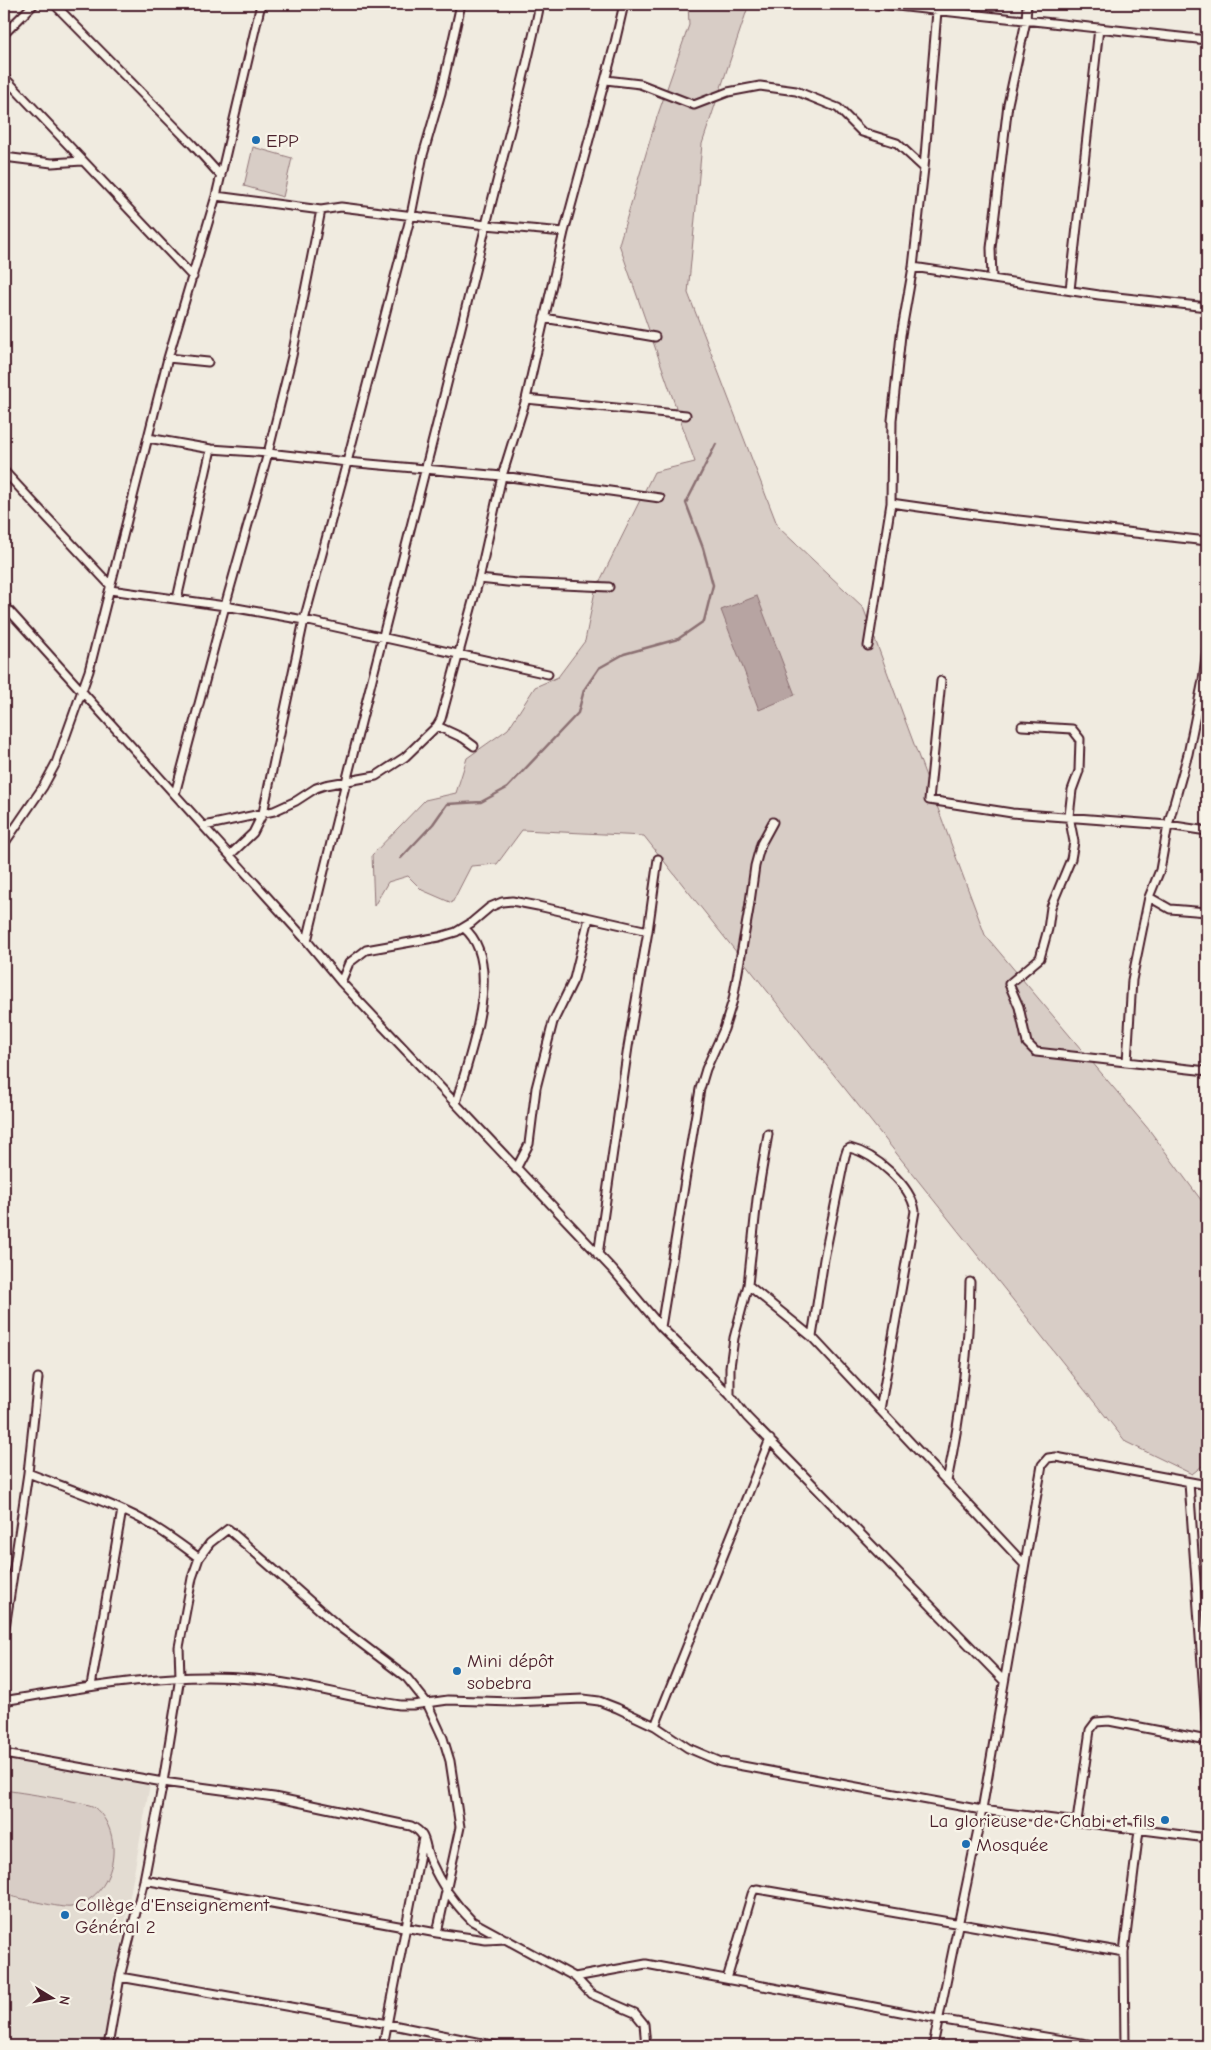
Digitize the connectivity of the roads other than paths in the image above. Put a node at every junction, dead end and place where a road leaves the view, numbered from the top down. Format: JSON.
{"nodes":[{"id":1,"x":34,"y":4,"type":"edge"},
{"id":2,"x":54,"y":4,"type":"edge"},
{"id":3,"x":261,"y":4,"type":"edge"},
{"id":4,"x":460,"y":4,"type":"edge"},
{"id":5,"x":540,"y":4,"type":"edge"},
{"id":6,"x":624,"y":4,"type":"edge"},
{"id":7,"x":879,"y":4,"type":"edge"},
{"id":8,"x":1027,"y":4,"type":"edge"},
{"id":9,"x":938,"y":11,"type":"junction"},
{"id":10,"x":1026,"y":20,"type":"junction"},
{"id":11,"x":1099,"y":28,"type":"junction"},
{"id":12,"x":4,"y":34,"type":"edge"},
{"id":13,"x":1207,"y":40,"type":"edge"},
{"id":14,"x":4,"y":77,"type":"edge"},
{"id":15,"x":606,"y":80,"type":"junction"},
{"id":16,"x":4,"y":157,"type":"edge"},
{"id":17,"x":82,"y":160,"type":"junction"},
{"id":18,"x":924,"y":168,"type":"junction"},
{"id":19,"x":221,"y":176,"type":"junction"},
{"id":20,"x":216,"y":196,"type":"junction"},
{"id":21,"x":321,"y":210,"type":"junction"},
{"id":22,"x":411,"y":214,"type":"junction"},
{"id":23,"x":486,"y":225,"type":"junction"},
{"id":24,"x":564,"y":232,"type":"junction"},
{"id":25,"x":913,"y":267,"type":"junction"},
{"id":26,"x":193,"y":277,"type":"junction"},
{"id":27,"x":992,"y":279,"type":"junction"},
{"id":28,"x":1070,"y":290,"type":"junction"},
{"id":29,"x":1207,"y":307,"type":"edge"},
{"id":30,"x":544,"y":318,"type":"junction"},
{"id":31,"x":655,"y":337,"type":"dead end"},
{"id":32,"x":168,"y":358,"type":"junction"},
{"id":33,"x":208,"y":362,"type":"dead end"},
{"id":34,"x":526,"y":399,"type":"junction"},
{"id":35,"x":686,"y":415,"type":"dead end"},
{"id":36,"x":148,"y":438,"type":"junction"},
{"id":37,"x":212,"y":449,"type":"junction"},
{"id":38,"x":268,"y":452,"type":"junction"},
{"id":39,"x":348,"y":462,"type":"junction"},
{"id":40,"x":424,"y":468,"type":"junction"},
{"id":41,"x":4,"y":471,"type":"edge"},
{"id":42,"x":502,"y":476,"type":"junction"},
{"id":43,"x":660,"y":498,"type":"dead end"},
{"id":44,"x":891,"y":503,"type":"junction"},
{"id":45,"x":1207,"y":541,"type":"edge"},
{"id":46,"x":479,"y":578,"type":"junction"},
{"id":47,"x":609,"y":587,"type":"dead end"},
{"id":48,"x":110,"y":588,"type":"junction"},
{"id":49,"x":176,"y":599,"type":"junction"},
{"id":50,"x":4,"y":605,"type":"edge"},
{"id":51,"x":225,"y":606,"type":"junction"},
{"id":52,"x":304,"y":620,"type":"junction"},
{"id":53,"x":381,"y":637,"type":"junction"},
{"id":54,"x":868,"y":646,"type":"dead end"},
{"id":55,"x":1207,"y":649,"type":"edge"},
{"id":56,"x":460,"y":654,"type":"junction"},
{"id":57,"x":548,"y":674,"type":"dead end"},
{"id":58,"x":941,"y":682,"type":"dead end"},
{"id":59,"x":82,"y":691,"type":"junction"},
{"id":60,"x":437,"y":726,"type":"junction"},
{"id":61,"x":1022,"y":726,"type":"dead end"},
{"id":62,"x":474,"y":746,"type":"dead end"},
{"id":63,"x":345,"y":780,"type":"junction"},
{"id":64,"x":175,"y":794,"type":"junction"},
{"id":65,"x":263,"y":813,"type":"junction"},
{"id":66,"x":1069,"y":816,"type":"junction"},
{"id":67,"x":772,"y":822,"type":"dead end"},
{"id":68,"x":1168,"y":825,"type":"junction"},
{"id":69,"x":204,"y":826,"type":"junction"},
{"id":70,"x":1207,"y":831,"type":"edge"},
{"id":71,"x":4,"y":844,"type":"edge"},
{"id":72,"x":230,"y":855,"type":"junction"},
{"id":73,"x":658,"y":859,"type":"dead end"},
{"id":74,"x":1149,"y":896,"type":"junction"},
{"id":75,"x":1207,"y":912,"type":"edge"},
{"id":76,"x":589,"y":918,"type":"junction"},
{"id":77,"x":464,"y":928,"type":"junction"},
{"id":78,"x":648,"y":932,"type":"junction"},
{"id":79,"x":307,"y":941,"type":"junction"},
{"id":80,"x":341,"y":982,"type":"junction"},
{"id":81,"x":1126,"y":1062,"type":"junction"},
{"id":82,"x":1207,"y":1071,"type":"edge"},
{"id":83,"x":456,"y":1103,"type":"junction"},
{"id":84,"x":768,"y":1134,"type":"dead end"},
{"id":85,"x":516,"y":1169,"type":"junction"},
{"id":86,"x":598,"y":1255,"type":"junction"},
{"id":87,"x":970,"y":1282,"type":"dead end"},
{"id":88,"x":748,"y":1285,"type":"junction"},
{"id":89,"x":661,"y":1327,"type":"junction"},
{"id":90,"x":812,"y":1337,"type":"junction"},
{"id":91,"x":38,"y":1378,"type":"dead end"},
{"id":92,"x":730,"y":1395,"type":"junction"},
{"id":93,"x":880,"y":1410,"type":"junction"},
{"id":94,"x":770,"y":1439,"type":"junction"},
{"id":95,"x":28,"y":1473,"type":"junction"},
{"id":96,"x":947,"y":1481,"type":"junction"},
{"id":97,"x":1189,"y":1483,"type":"junction"},
{"id":98,"x":1207,"y":1485,"type":"edge"},
{"id":99,"x":122,"y":1510,"type":"junction"},
{"id":100,"x":199,"y":1558,"type":"junction"},
{"id":101,"x":1024,"y":1564,"type":"junction"},
{"id":102,"x":4,"y":1635,"type":"edge"},
{"id":103,"x":180,"y":1677,"type":"junction"},
{"id":104,"x":1004,"y":1681,"type":"junction"},
{"id":105,"x":91,"y":1686,"type":"junction"},
{"id":106,"x":4,"y":1701,"type":"edge"},
{"id":107,"x":427,"y":1703,"type":"junction"},
{"id":108,"x":655,"y":1726,"type":"junction"},
{"id":109,"x":1207,"y":1734,"type":"edge"},
{"id":110,"x":1207,"y":1740,"type":"edge"},
{"id":111,"x":4,"y":1754,"type":"edge"},
{"id":112,"x":163,"y":1782,"type":"junction"},
{"id":113,"x":982,"y":1810,"type":"junction"},
{"id":114,"x":1077,"y":1822,"type":"junction"},
{"id":115,"x":1139,"y":1830,"type":"junction"},
{"id":116,"x":424,"y":1836,"type":"junction"},
{"id":117,"x":1207,"y":1838,"type":"edge"},
{"id":118,"x":144,"y":1880,"type":"junction"},
{"id":119,"x":446,"y":1889,"type":"junction"},
{"id":120,"x":958,"y":1925,"type":"junction"},
{"id":121,"x":405,"y":1927,"type":"junction"},
{"id":122,"x":437,"y":1933,"type":"junction"},
{"id":123,"x":506,"y":1939,"type":"junction"},
{"id":124,"x":1124,"y":1952,"type":"junction"},
{"id":125,"x":120,"y":1977,"type":"junction"},
{"id":126,"x":575,"y":1977,"type":"junction"},
{"id":127,"x":727,"y":1978,"type":"junction"},
{"id":128,"x":938,"y":2019,"type":"junction"},
{"id":129,"x":388,"y":2024,"type":"junction"},
{"id":130,"x":108,"y":2046,"type":"edge"},
{"id":131,"x":383,"y":2046,"type":"edge"},
{"id":132,"x":497,"y":2046,"type":"edge"},
{"id":133,"x":646,"y":2046,"type":"edge"},
{"id":134,"x":933,"y":2046,"type":"edge"},
{"id":135,"x":1099,"y":2046,"type":"edge"},
{"id":136,"x":1125,"y":2046,"type":"edge"}],
"edges":[{"from":1,"to":12,"type":"street"},
{"from":2,"to":19,"type":"street"},
{"from":3,"to":19,"type":"street"},
{"from":4,"to":22,"type":"street"},
{"from":5,"to":23,"type":"street"},
{"from":6,"to":15,"type":"street"},
{"from":7,"to":9,"type":"street"},
{"from":8,"to":10,"type":"street"},
{"from":9,"to":10,"type":"street"},
{"from":9,"to":18,"type":"street"},
{"from":10,"to":11,"type":"street"},
{"from":10,"to":27,"type":"street"},
{"from":11,"to":13,"type":"street"},
{"from":11,"to":28,"type":"street"},
{"from":14,"to":17,"type":"street"},
{"from":15,"to":18,"type":"street"},
{"from":15,"to":24,"type":"street"},
{"from":16,"to":17,"type":"street"},
{"from":17,"to":26,"type":"street"},
{"from":18,"to":25,"type":"street"},
{"from":19,"to":20,"type":"street"},
{"from":20,"to":21,"type":"street"},
{"from":20,"to":26,"type":"street"},
{"from":21,"to":22,"type":"street"},
{"from":21,"to":38,"type":"street"},
{"from":22,"to":23,"type":"street"},
{"from":22,"to":39,"type":"street"},
{"from":23,"to":24,"type":"street"},
{"from":23,"to":40,"type":"street"},
{"from":24,"to":30,"type":"street"},
{"from":25,"to":27,"type":"street"},
{"from":25,"to":44,"type":"street"},
{"from":26,"to":32,"type":"street"},
{"from":27,"to":28,"type":"street"},
{"from":28,"to":29,"type":"street"},
{"from":30,"to":31,"type":"street"},
{"from":30,"to":34,"type":"street"},
{"from":32,"to":33,"type":"street"},
{"from":32,"to":36,"type":"street"},
{"from":34,"to":35,"type":"street"},
{"from":34,"to":42,"type":"street"},
{"from":36,"to":37,"type":"street"},
{"from":36,"to":48,"type":"street"},
{"from":37,"to":38,"type":"street"},
{"from":37,"to":49,"type":"street"},
{"from":38,"to":39,"type":"street"},
{"from":38,"to":51,"type":"street"},
{"from":39,"to":40,"type":"street"},
{"from":39,"to":52,"type":"street"},
{"from":40,"to":42,"type":"street"},
{"from":40,"to":53,"type":"street"},
{"from":41,"to":48,"type":"street"},
{"from":42,"to":43,"type":"street"},
{"from":42,"to":46,"type":"street"},
{"from":44,"to":45,"type":"street"},
{"from":44,"to":54,"type":"street"},
{"from":46,"to":47,"type":"street"},
{"from":46,"to":56,"type":"street"},
{"from":48,"to":49,"type":"street"},
{"from":48,"to":59,"type":"street"},
{"from":49,"to":51,"type":"street"},
{"from":50,"to":59,"type":"street"},
{"from":51,"to":52,"type":"street"},
{"from":51,"to":64,"type":"street"},
{"from":52,"to":53,"type":"street"},
{"from":52,"to":65,"type":"street"},
{"from":53,"to":56,"type":"street"},
{"from":53,"to":63,"type":"street"},
{"from":55,"to":68,"type":"street"},
{"from":56,"to":57,"type":"street"},
{"from":56,"to":60,"type":"street"},
{"from":58,"to":66,"type":"street"},
{"from":59,"to":64,"type":"street"},
{"from":59,"to":71,"type":"street"},
{"from":60,"to":62,"type":"street"},
{"from":60,"to":63,"type":"street"},
{"from":61,"to":66,"type":"street"},
{"from":63,"to":65,"type":"street"},
{"from":63,"to":79,"type":"street"},
{"from":64,"to":69,"type":"street"},
{"from":65,"to":69,"type":"street"},
{"from":65,"to":72,"type":"street"},
{"from":66,"to":68,"type":"street"},
{"from":66,"to":81,"type":"street"},
{"from":67,"to":89,"type":"street"},
{"from":68,"to":70,"type":"street"},
{"from":68,"to":74,"type":"street"},
{"from":69,"to":72,"type":"street"},
{"from":72,"to":79,"type":"street"},
{"from":73,"to":78,"type":"street"},
{"from":74,"to":75,"type":"street"},
{"from":74,"to":81,"type":"street"},
{"from":76,"to":77,"type":"street"},
{"from":76,"to":78,"type":"street"},
{"from":76,"to":85,"type":"street"},
{"from":77,"to":80,"type":"street"},
{"from":77,"to":83,"type":"street"},
{"from":78,"to":86,"type":"street"},
{"from":79,"to":80,"type":"street"},
{"from":80,"to":83,"type":"street"},
{"from":81,"to":82,"type":"street"},
{"from":83,"to":85,"type":"street"},
{"from":84,"to":88,"type":"street"},
{"from":85,"to":86,"type":"street"},
{"from":86,"to":89,"type":"street"},
{"from":87,"to":96,"type":"street"},
{"from":88,"to":90,"type":"street"},
{"from":88,"to":92,"type":"street"},
{"from":89,"to":92,"type":"street"},
{"from":90,"to":93,"type":"street"},
{"from":90,"to":93,"type":"street"},
{"from":91,"to":95,"type":"street"},
{"from":92,"to":94,"type":"street"},
{"from":93,"to":96,"type":"street"},
{"from":94,"to":104,"type":"street"},
{"from":94,"to":108,"type":"street"},
{"from":95,"to":99,"type":"street"},
{"from":95,"to":102,"type":"street"},
{"from":96,"to":101,"type":"street"},
{"from":97,"to":98,"type":"street"},
{"from":97,"to":101,"type":"street"},
{"from":97,"to":109,"type":"street"},
{"from":99,"to":100,"type":"street"},
{"from":99,"to":105,"type":"street"},
{"from":100,"to":103,"type":"street"},
{"from":100,"to":107,"type":"street"},
{"from":101,"to":104,"type":"street"},
{"from":103,"to":105,"type":"street"},
{"from":103,"to":107,"type":"street"},
{"from":103,"to":112,"type":"street"},
{"from":104,"to":113,"type":"street"},
{"from":105,"to":106,"type":"street"},
{"from":107,"to":108,"type":"street"},
{"from":107,"to":119,"type":"street"},
{"from":108,"to":113,"type":"street"},
{"from":110,"to":114,"type":"street"},
{"from":111,"to":112,"type":"street"},
{"from":112,"to":116,"type":"street"},
{"from":112,"to":118,"type":"street"},
{"from":113,"to":114,"type":"street"},
{"from":113,"to":120,"type":"street"},
{"from":114,"to":115,"type":"street"},
{"from":115,"to":117,"type":"street"},
{"from":115,"to":124,"type":"street"},
{"from":116,"to":119,"type":"street"},
{"from":116,"to":121,"type":"street"},
{"from":118,"to":121,"type":"street"},
{"from":118,"to":125,"type":"street"},
{"from":119,"to":122,"type":"street"},
{"from":119,"to":123,"type":"street"},
{"from":120,"to":124,"type":"street"},
{"from":120,"to":127,"type":"street"},
{"from":120,"to":128,"type":"street"},
{"from":121,"to":122,"type":"street"},
{"from":121,"to":129,"type":"street"},
{"from":122,"to":123,"type":"street"},
{"from":123,"to":126,"type":"street"},
{"from":124,"to":136,"type":"street"},
{"from":125,"to":129,"type":"street"},
{"from":125,"to":130,"type":"street"},
{"from":126,"to":127,"type":"street"},
{"from":126,"to":133,"type":"street"},
{"from":127,"to":128,"type":"street"},
{"from":128,"to":134,"type":"street"},
{"from":128,"to":135,"type":"street"},
{"from":129,"to":131,"type":"street"},
{"from":129,"to":132,"type":"street"}]}
